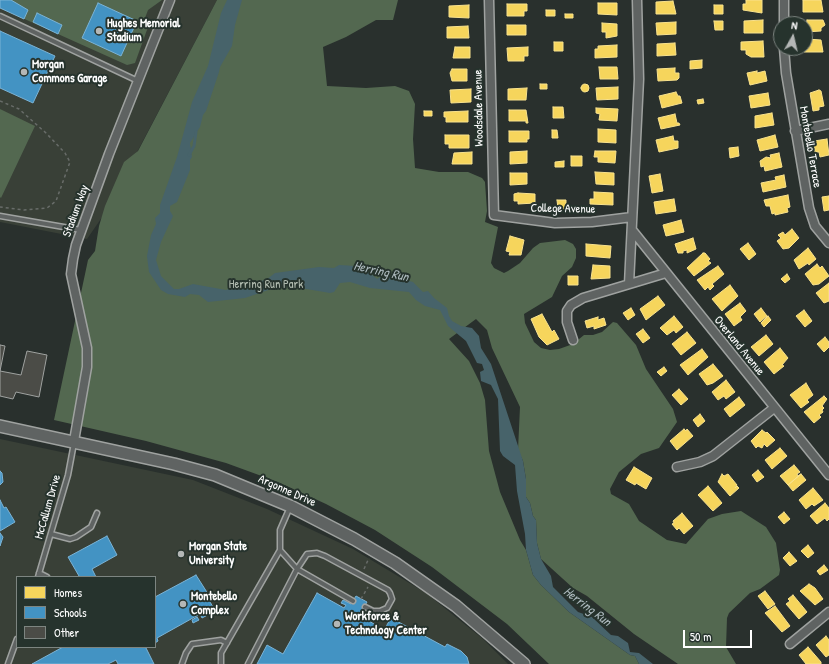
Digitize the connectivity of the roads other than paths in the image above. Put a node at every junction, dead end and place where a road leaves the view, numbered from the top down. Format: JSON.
{"nodes":[{"id":1,"x":170,"y":0,"type":"edge"},
{"id":2,"x":489,"y":0,"type":"edge"},
{"id":3,"x":637,"y":0,"type":"edge"},
{"id":4,"x":784,"y":0,"type":"edge"},
{"id":5,"x":0,"y":16,"type":"edge"},
{"id":6,"x":784,"y":16,"type":"edge"},
{"id":7,"x":785,"y":56,"type":"edge"},
{"id":8,"x":138,"y":81,"type":"junction"},
{"id":9,"x":829,"y":124,"type":"edge"},
{"id":10,"x":795,"y":132,"type":"junction"},
{"id":11,"x":494,"y":215,"type":"joint"},
{"id":12,"x":0,"y":216,"type":"edge"},
{"id":13,"x":632,"y":217,"type":"junction"},
{"id":14,"x":82,"y":230,"type":"junction"},
{"id":15,"x":632,"y":230,"type":"junction"},
{"id":16,"x":829,"y":243,"type":"edge"},
{"id":17,"x":666,"y":273,"type":"junction"},
{"id":18,"x":629,"y":284,"type":"junction"},
{"id":19,"x":573,"y":340,"type":"dead end"},
{"id":20,"x":774,"y":408,"type":"junction"},
{"id":21,"x":0,"y":426,"type":"edge"},
{"id":22,"x":74,"y":441,"type":"junction"},
{"id":23,"x":677,"y":467,"type":"dead end"},
{"id":24,"x":829,"y":475,"type":"edge"},
{"id":25,"x":290,"y":506,"type":"junction"},
{"id":26,"x":97,"y":513,"type":"dead end"},
{"id":27,"x":51,"y":534,"type":"junction"},
{"id":28,"x":280,"y":550,"type":"junction"},
{"id":29,"x":297,"y":569,"type":"junction"},
{"id":30,"x":38,"y":575,"type":"edge"},
{"id":31,"x":353,"y":601,"type":"dead end"},
{"id":32,"x":364,"y":607,"type":"dead end"},
{"id":33,"x":829,"y":612,"type":"edge"},
{"id":34,"x":16,"y":642,"type":"edge"},
{"id":35,"x":227,"y":643,"type":"junction"},
{"id":36,"x":790,"y":644,"type":"dead end"},
{"id":37,"x":8,"y":664,"type":"edge"},
{"id":38,"x":182,"y":664,"type":"edge"},
{"id":39,"x":220,"y":664,"type":"edge"},
{"id":40,"x":248,"y":664,"type":"edge"},
{"id":41,"x":524,"y":664,"type":"edge"}],
"edges":[{"from":1,"to":8,"type":"street","name":"Stadium Way"},
{"from":2,"to":11,"type":"street","name":"Woodsdale Avenue"},
{"from":3,"to":13,"type":"street"},
{"from":4,"to":6,"type":"street"},
{"from":5,"to":8,"type":"lane"},
{"from":7,"to":10,"type":"street","name":"Montebello Terrace"},
{"from":8,"to":14,"type":"street","name":"Stadium Way"},
{"from":9,"to":10,"type":"street"},
{"from":10,"to":16,"type":"street","name":"Montebello Terrace"},
{"from":11,"to":13,"type":"street","name":"College Avenue"},
{"from":12,"to":14,"type":"lane"},
{"from":13,"to":15,"type":"street"},
{"from":14,"to":22,"type":"street","name":"Stadium Way"},
{"from":15,"to":17,"type":"street","name":"Overland Avenue"},
{"from":15,"to":18,"type":"street"},
{"from":17,"to":18,"type":"street"},
{"from":17,"to":20,"type":"street","name":"Overland Avenue"},
{"from":18,"to":19,"type":"street"},
{"from":20,"to":23,"type":"street"},
{"from":20,"to":24,"type":"street","name":"Overland Avenue"},
{"from":21,"to":22,"type":"main road","name":"Argonne Drive"},
{"from":22,"to":25,"type":"main road","name":"Argonne Drive"},
{"from":22,"to":27,"type":"lane","name":"McCallum Drive"},
{"from":25,"to":28,"type":"lane"},
{"from":25,"to":41,"type":"main road","name":"Argonne Drive"},
{"from":26,"to":27,"type":"lane"},
{"from":27,"to":30,"type":"lane","name":"McCallum Drive"},
{"from":28,"to":29,"type":"lane"},
{"from":28,"to":35,"type":"lane"},
{"from":29,"to":31,"type":"lane"},
{"from":29,"to":32,"type":"lane"},
{"from":29,"to":40,"type":"lane"},
{"from":33,"to":36,"type":"street"},
{"from":34,"to":37,"type":"lane"},
{"from":35,"to":38,"type":"lane"},
{"from":35,"to":39,"type":"lane"}]}
